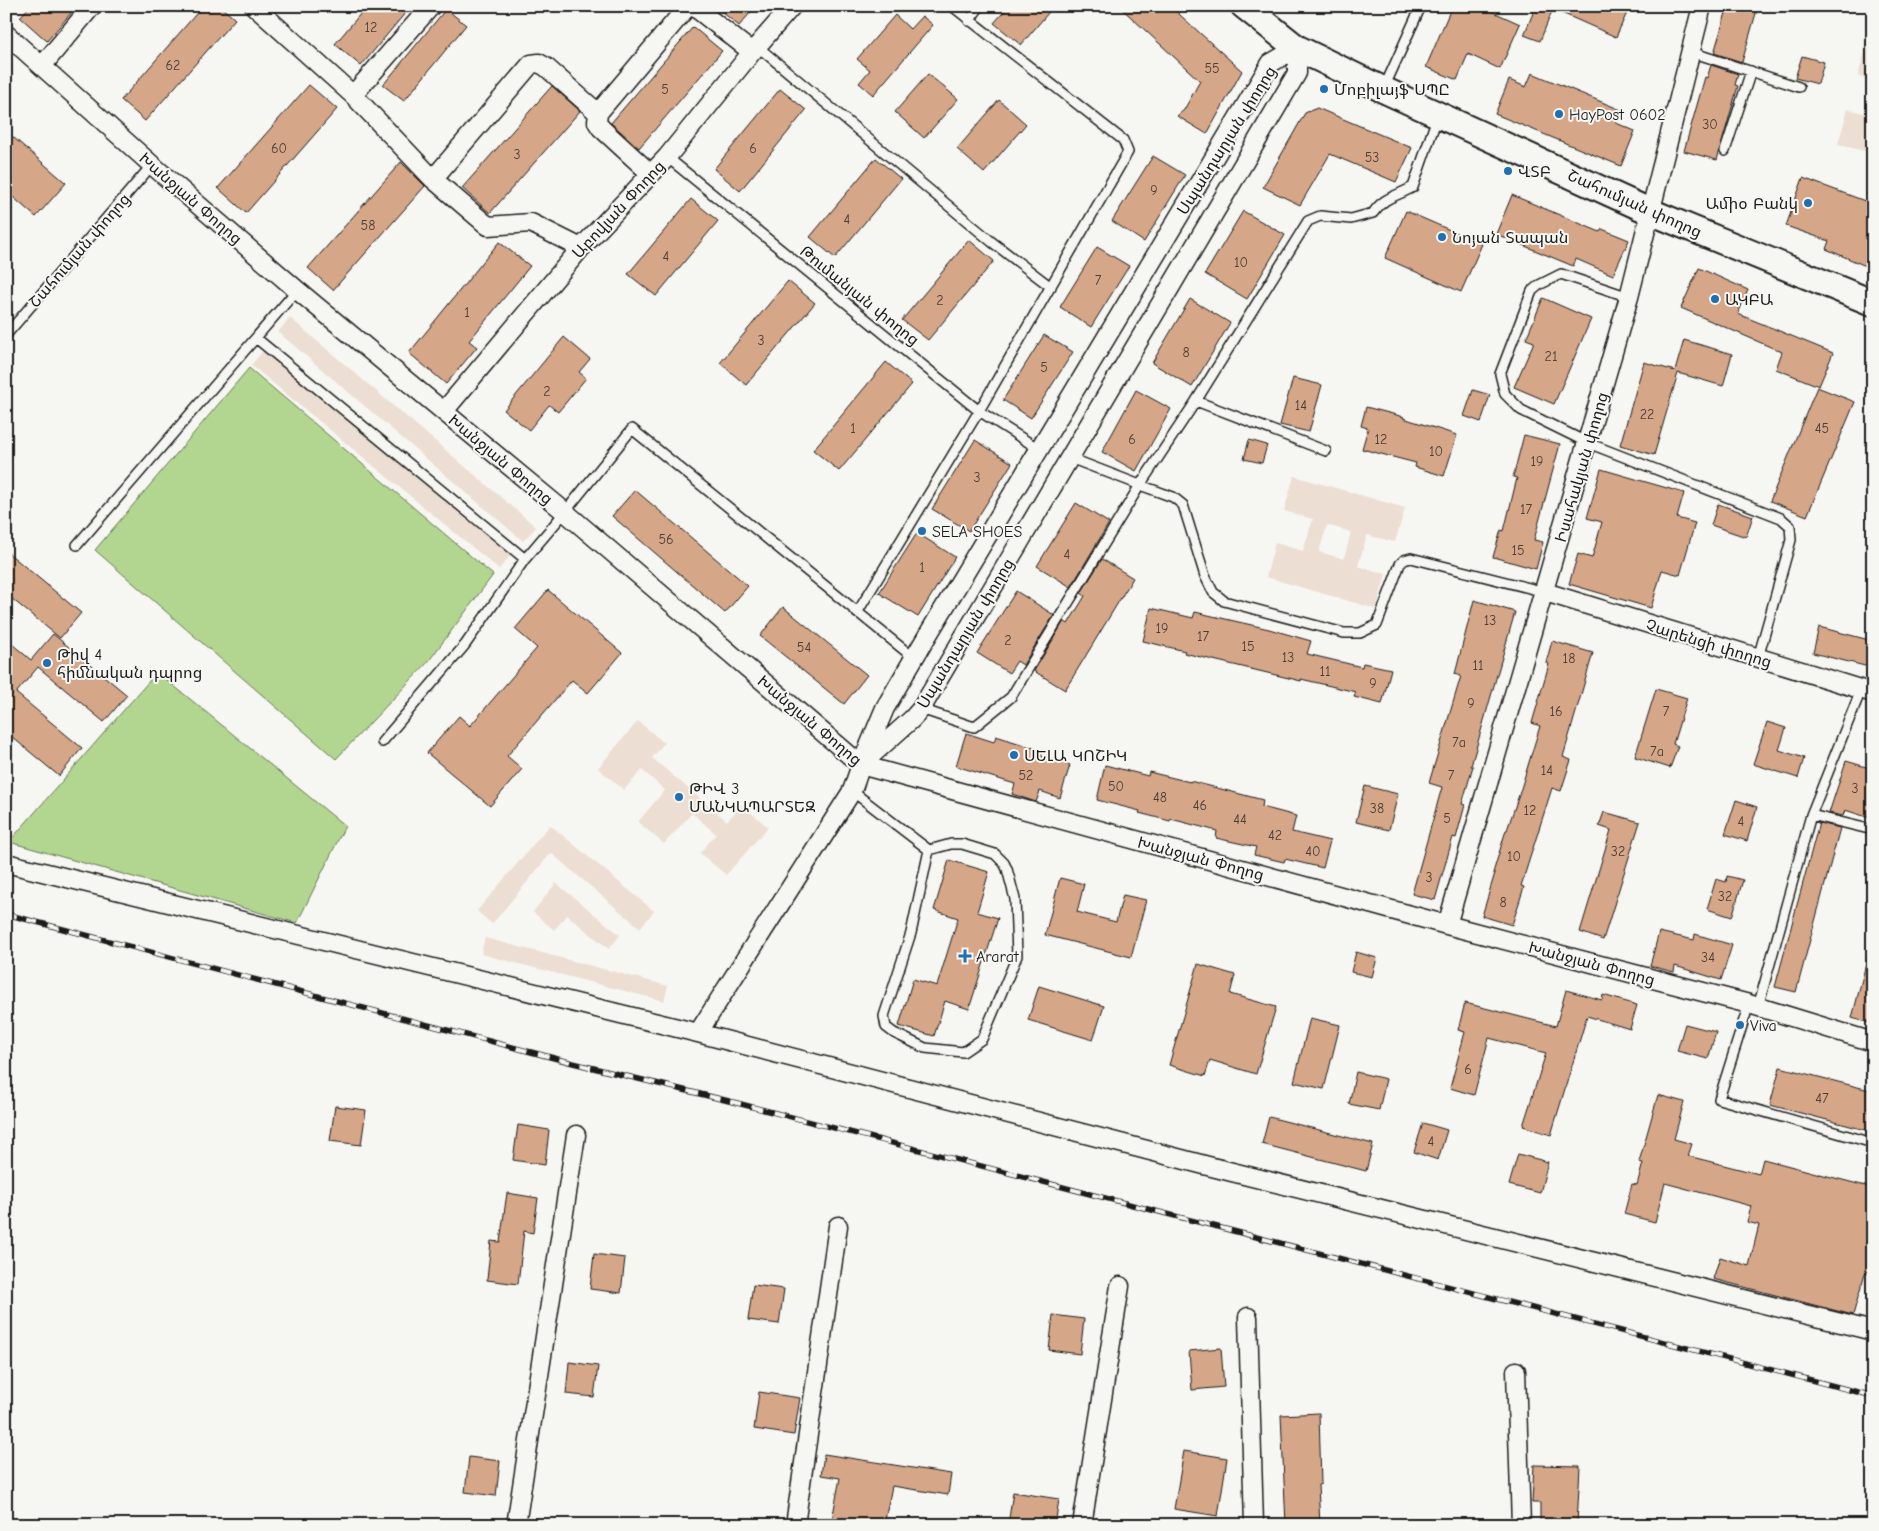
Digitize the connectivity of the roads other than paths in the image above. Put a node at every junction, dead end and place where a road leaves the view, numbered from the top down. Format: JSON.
{"nodes":[{"id":1,"x":92,"y":6,"type":"edge"},
{"id":2,"x":254,"y":6,"type":"edge"},
{"id":3,"x":431,"y":6,"type":"edge"},
{"id":4,"x":792,"y":6,"type":"edge"},
{"id":5,"x":952,"y":6,"type":"edge"},
{"id":6,"x":980,"y":6,"type":"edge"},
{"id":7,"x":1244,"y":6,"type":"edge"},
{"id":8,"x":1421,"y":6,"type":"edge"},
{"id":9,"x":1702,"y":6,"type":"edge"},
{"id":10,"x":685,"y":8,"type":"edge"},
{"id":11,"x":969,"y":21,"type":"junction"},
{"id":12,"x":6,"y":34,"type":"edge"},
{"id":13,"x":1297,"y":48,"type":"junction"},
{"id":14,"x":754,"y":49,"type":"junction"},
{"id":15,"x":1691,"y":52,"type":"junction"},
{"id":16,"x":42,"y":66,"type":"junction"},
{"id":17,"x":1751,"y":72,"type":"junction"},
{"id":18,"x":1799,"y":87,"type":"dead end"},
{"id":19,"x":1384,"y":90,"type":"junction"},
{"id":20,"x":353,"y":95,"type":"junction"},
{"id":21,"x":598,"y":113,"type":"junction"},
{"id":22,"x":1438,"y":114,"type":"junction"},
{"id":23,"x":1725,"y":151,"type":"dead end"},
{"id":24,"x":667,"y":157,"type":"junction"},
{"id":25,"x":152,"y":165,"type":"junction"},
{"id":26,"x":651,"y":174,"type":"junction"},
{"id":27,"x":433,"y":179,"type":"junction"},
{"id":28,"x":1652,"y":212,"type":"junction"},
{"id":29,"x":581,"y":248,"type":"junction"},
{"id":30,"x":1051,"y":287,"type":"junction"},
{"id":31,"x":297,"y":290,"type":"junction"},
{"id":32,"x":1629,"y":297,"type":"junction"},
{"id":33,"x":1873,"y":303,"type":"edge"},
{"id":34,"x":6,"y":335,"type":"edge"},
{"id":35,"x":256,"y":338,"type":"junction"},
{"id":36,"x":1196,"y":401,"type":"junction"},
{"id":37,"x":444,"y":411,"type":"junction"},
{"id":38,"x":979,"y":411,"type":"junction"},
{"id":39,"x":1588,"y":443,"type":"junction"},
{"id":40,"x":1039,"y":449,"type":"junction"},
{"id":41,"x":1326,"y":451,"type":"dead end"},
{"id":42,"x":1070,"y":458,"type":"junction"},
{"id":43,"x":1140,"y":485,"type":"junction"},
{"id":44,"x":565,"y":512,"type":"junction"},
{"id":45,"x":77,"y":545,"type":"dead end"},
{"id":46,"x":525,"y":559,"type":"junction"},
{"id":47,"x":1545,"y":592,"type":"junction"},
{"id":48,"x":857,"y":613,"type":"junction"},
{"id":49,"x":914,"y":658,"type":"junction"},
{"id":50,"x":1758,"y":658,"type":"junction"},
{"id":51,"x":1867,"y":692,"type":"edge"},
{"id":52,"x":921,"y":709,"type":"junction"},
{"id":53,"x":382,"y":742,"type":"dead end"},
{"id":54,"x":861,"y":765,"type":"junction"},
{"id":55,"x":852,"y":790,"type":"junction"},
{"id":56,"x":1811,"y":815,"type":"junction"},
{"id":57,"x":1873,"y":830,"type":"edge"},
{"id":58,"x":929,"y":850,"type":"junction"},
{"id":59,"x":6,"y":863,"type":"edge"},
{"id":60,"x":1447,"y":925,"type":"junction"},
{"id":61,"x":1754,"y":1006,"type":"junction"},
{"id":62,"x":698,"y":1033,"type":"junction"},
{"id":63,"x":1873,"y":1042,"type":"edge"},
{"id":64,"x":576,"y":1134,"type":"dead end"},
{"id":65,"x":1873,"y":1143,"type":"edge"},
{"id":66,"x":838,"y":1226,"type":"dead end"},
{"id":67,"x":1120,"y":1286,"type":"dead end"},
{"id":68,"x":1248,"y":1316,"type":"dead end"},
{"id":69,"x":1873,"y":1331,"type":"edge"},
{"id":70,"x":1516,"y":1371,"type":"dead end"},
{"id":71,"x":516,"y":1525,"type":"edge"},
{"id":72,"x":795,"y":1525,"type":"edge"},
{"id":73,"x":1082,"y":1525,"type":"edge"},
{"id":74,"x":1254,"y":1525,"type":"edge"},
{"id":75,"x":1521,"y":1525,"type":"edge"}],
"edges":[{"from":1,"to":16,"type":"street"},
{"from":2,"to":20,"type":"street"},
{"from":3,"to":20,"type":"street"},
{"from":4,"to":14,"type":"street","name":"Աբովյան Փողոց"},
{"from":5,"to":11,"type":"lane"},
{"from":6,"to":11,"type":"lane"},
{"from":7,"to":13,"type":"main road","name":"Շահումյան փողոց"},
{"from":8,"to":19,"type":"lane"},
{"from":9,"to":15,"type":"street","name":"Իսահակյան փողոց"},
{"from":10,"to":14,"type":"street"},
{"from":10,"to":21,"type":"street"},
{"from":11,"to":30,"type":"lane"},
{"from":12,"to":16,"type":"street","name":"Խանջյան Փողոց"},
{"from":13,"to":19,"type":"main road","name":"Շահումյան փողոց"},
{"from":13,"to":40,"type":"street","name":"Սպանդարյան փողոց"},
{"from":13,"to":42,"type":"street","name":"Սպանդարյան փողոց"},
{"from":14,"to":24,"type":"street","name":"Աբովյան Փողոց"},
{"from":14,"to":30,"type":"lane"},
{"from":15,"to":17,"type":"lane"},
{"from":15,"to":28,"type":"street","name":"Իսահակյան փողոց"},
{"from":16,"to":25,"type":"street","name":"Խանջյան Փողոց"},
{"from":17,"to":18,"type":"lane"},
{"from":17,"to":23,"type":"lane"},
{"from":19,"to":22,"type":"main road","name":"Շահումյան փողոց"},
{"from":20,"to":27,"type":"street"},
{"from":21,"to":26,"type":"street"},
{"from":21,"to":27,"type":"street"},
{"from":22,"to":28,"type":"main road","name":"Շահումյան փողոց"},
{"from":22,"to":36,"type":"lane"},
{"from":24,"to":26,"type":"street","name":"Աբովյան Փողոց"},
{"from":24,"to":38,"type":"lane","name":"Թումանյան փողոց"},
{"from":25,"to":31,"type":"street","name":"Խանջյան Փողոց"},
{"from":25,"to":34,"type":"lane","name":"Շահումյան փողոց"},
{"from":26,"to":29,"type":"street","name":"Աբովյան Փողոց"},
{"from":27,"to":29,"type":"street"},
{"from":28,"to":32,"type":"street","name":"Իսահակյան փողոց"},
{"from":28,"to":33,"type":"main road","name":"Շահումյան փողոց"},
{"from":29,"to":37,"type":"street","name":"Աբովյան Փողոց"},
{"from":30,"to":38,"type":"lane"},
{"from":31,"to":35,"type":"lane"},
{"from":31,"to":37,"type":"street","name":"Խանջյան Փողոց"},
{"from":32,"to":39,"type":"street","name":"Իսահակյան փողոց"},
{"from":32,"to":39,"type":"lane"},
{"from":35,"to":45,"type":"lane"},
{"from":35,"to":46,"type":"lane"},
{"from":36,"to":41,"type":"lane"},
{"from":36,"to":43,"type":"lane"},
{"from":37,"to":44,"type":"street","name":"Խանջյան Փողոց"},
{"from":38,"to":40,"type":"lane","name":"Թումանյան փողոց"},
{"from":38,"to":48,"type":"lane"},
{"from":39,"to":47,"type":"street","name":"Իսահակյան փողոց"},
{"from":39,"to":50,"type":"lane"},
{"from":40,"to":49,"type":"street","name":"Սպանդարյան փողոց"},
{"from":42,"to":43,"type":"lane"},
{"from":42,"to":52,"type":"street","name":"Սպանդարյան փողոց"},
{"from":43,"to":47,"type":"lane"},
{"from":43,"to":52,"type":"lane"},
{"from":44,"to":46,"type":"lane"},
{"from":44,"to":48,"type":"lane"},
{"from":44,"to":54,"type":"street","name":"Խանջյան Փողոց"},
{"from":46,"to":53,"type":"lane"},
{"from":47,"to":50,"type":"street","name":"Չարենցի փողոց"},
{"from":47,"to":60,"type":"street","name":"Իսահակյան փողոց"},
{"from":48,"to":49,"type":"lane"},
{"from":49,"to":54,"type":"street","name":"Սպանդարյան փողոց"},
{"from":50,"to":51,"type":"street","name":"Չարենցի փողոց"},
{"from":51,"to":56,"type":"lane"},
{"from":52,"to":54,"type":"street","name":"Սպանդարյան փողոց"},
{"from":54,"to":55,"type":"street"},
{"from":54,"to":60,"type":"street","name":"Խանջյան Փողոց"},
{"from":55,"to":58,"type":"lane"},
{"from":55,"to":62,"type":"street"},
{"from":56,"to":57,"type":"lane"},
{"from":56,"to":61,"type":"lane"},
{"from":58,"to":58,"type":"lane"},
{"from":59,"to":62,"type":"street"},
{"from":60,"to":61,"type":"street","name":"Խանջյան Փողոց"},
{"from":61,"to":63,"type":"street","name":"Խանջյան Փողոց"},
{"from":61,"to":65,"type":"lane"},
{"from":62,"to":69,"type":"street"},
{"from":64,"to":71,"type":"street"},
{"from":66,"to":72,"type":"street"},
{"from":67,"to":73,"type":"street"},
{"from":68,"to":74,"type":"street"},
{"from":70,"to":75,"type":"street"}]}
